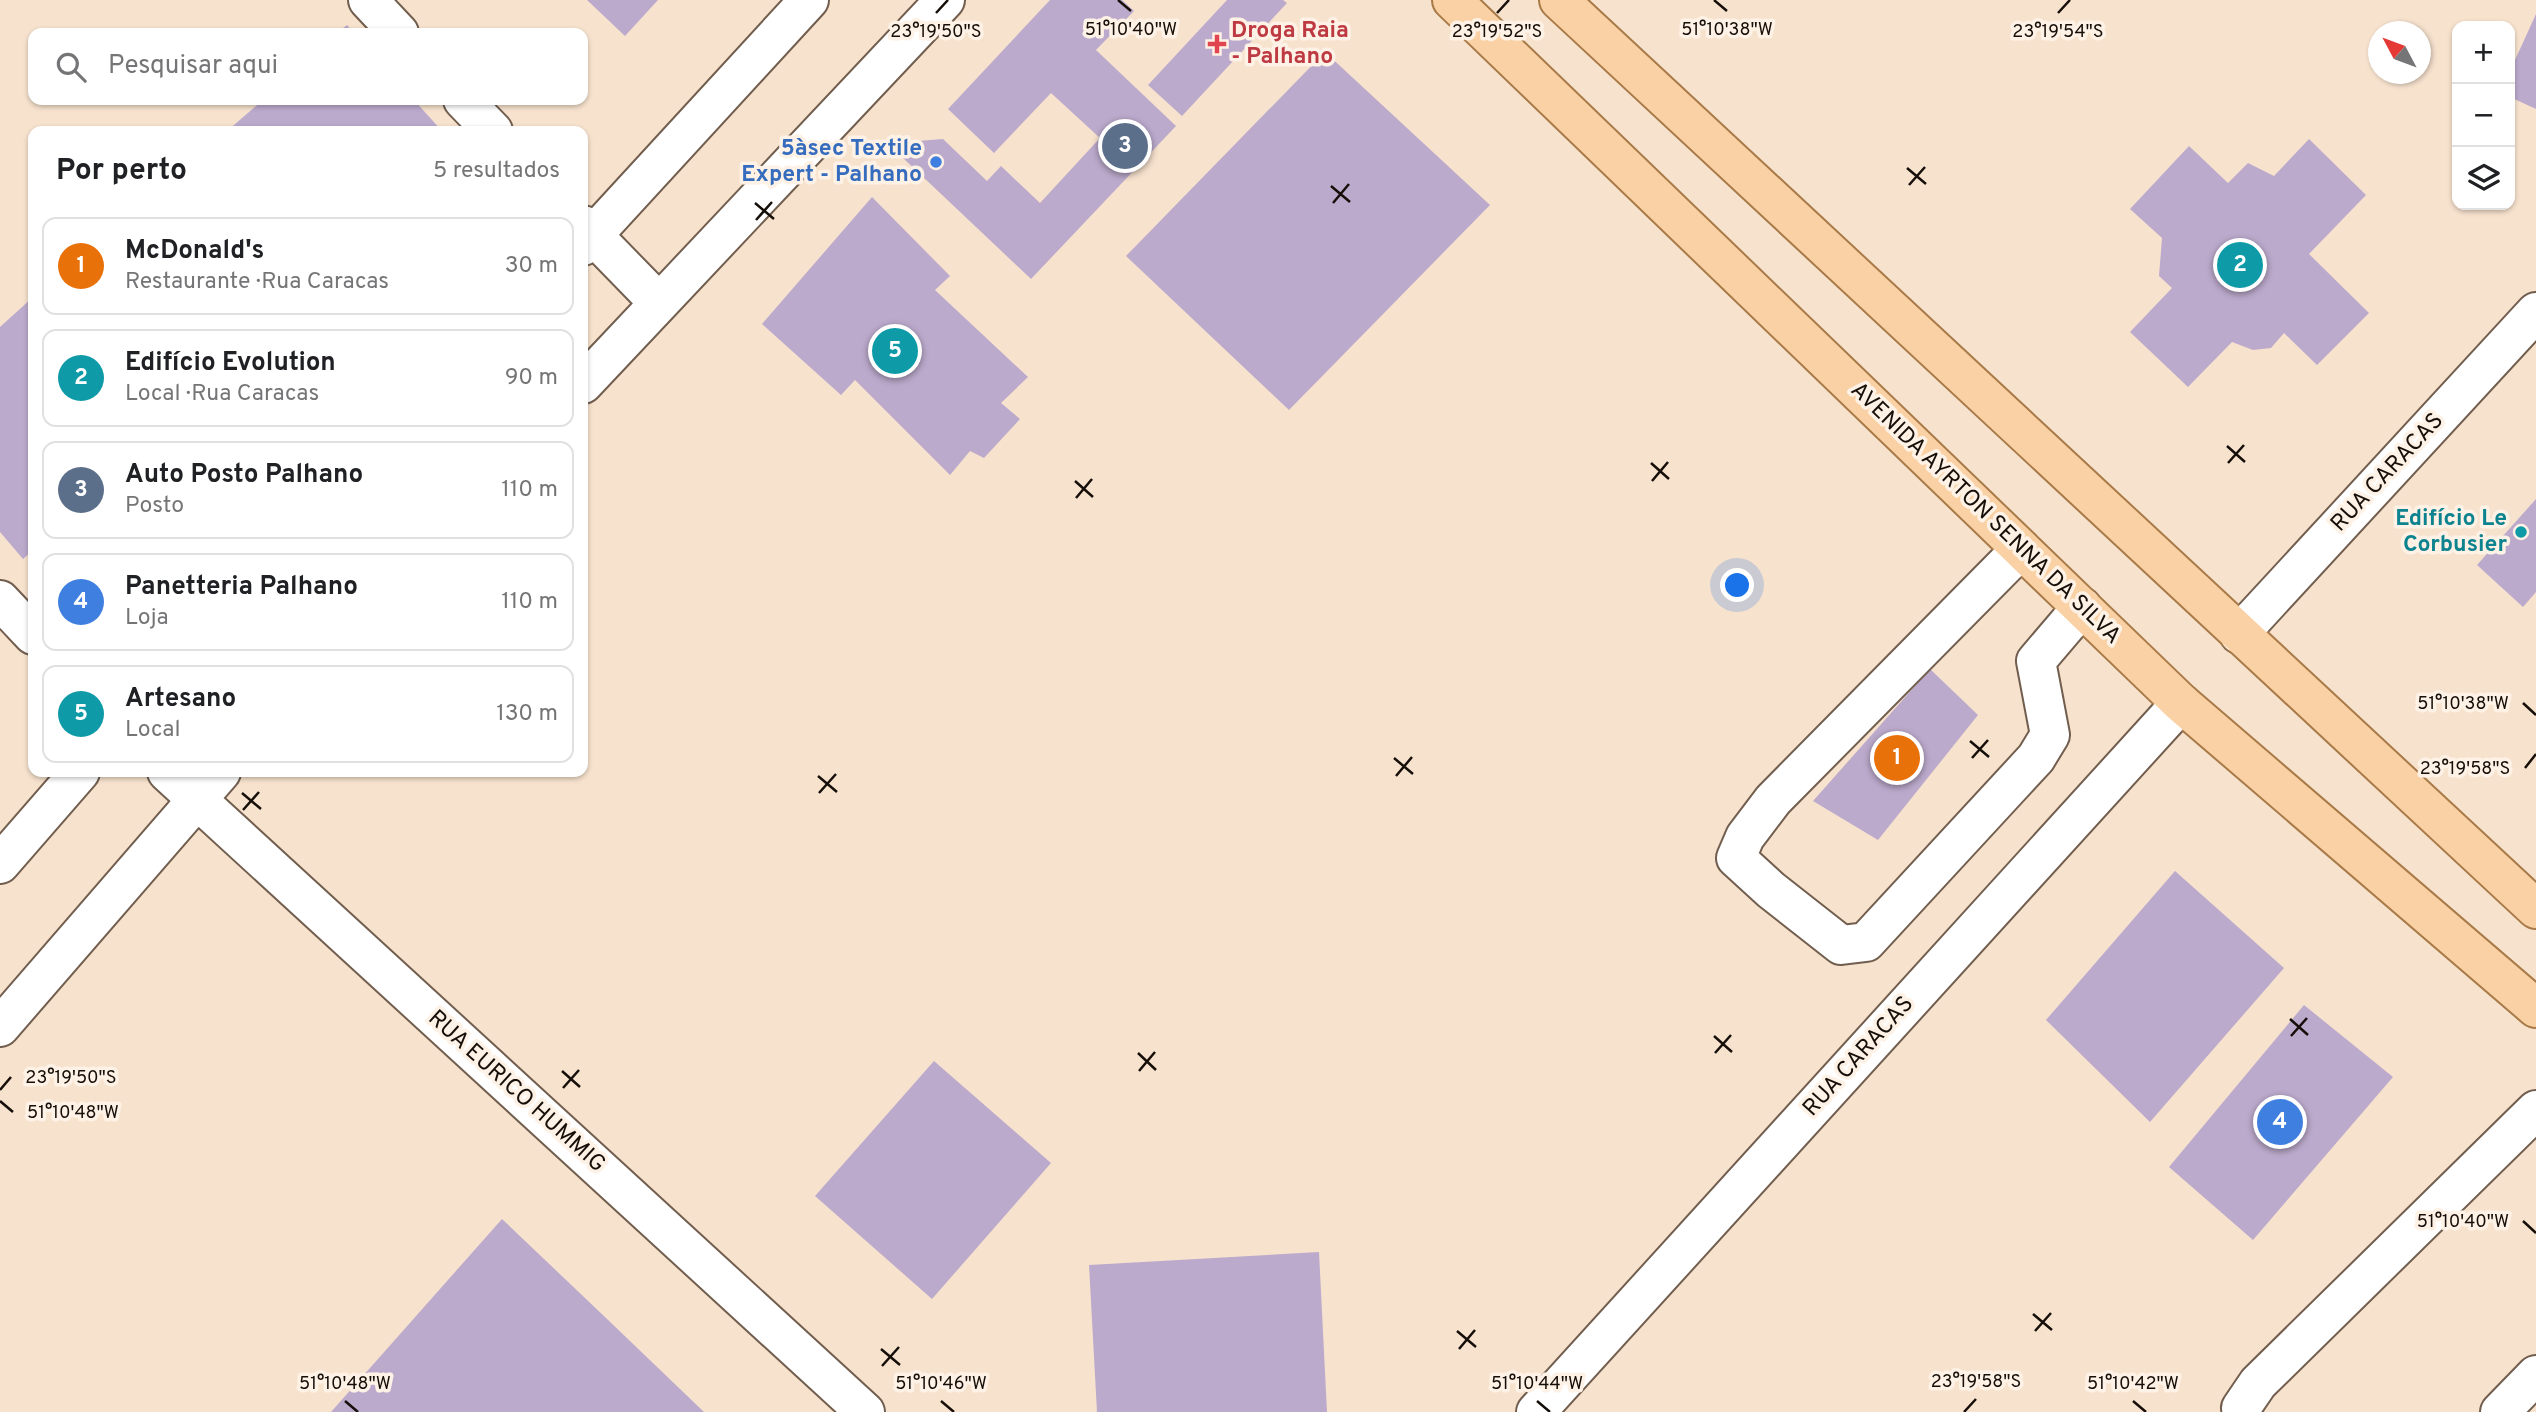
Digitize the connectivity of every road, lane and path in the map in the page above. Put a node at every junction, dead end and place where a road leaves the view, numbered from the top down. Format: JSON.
{"nodes":[{"id":1,"x":368,"y":0,"type":"edge"},
{"id":2,"x":809,"y":0,"type":"edge"},
{"id":3,"x":945,"y":0,"type":"edge"},
{"id":4,"x":1452,"y":0,"type":"edge"},
{"id":5,"x":1559,"y":0,"type":"edge"},
{"id":6,"x":394,"y":28,"type":"edge"},
{"id":7,"x":468,"y":105,"type":"edge"},
{"id":8,"x":488,"y":126,"type":"edge"},
{"id":9,"x":588,"y":234,"type":"edge"},
{"id":10,"x":588,"y":238,"type":"edge"},
{"id":11,"x":659,"y":303,"type":"junction"},
{"id":12,"x":2536,"y":312,"type":"edge"},
{"id":13,"x":588,"y":379,"type":"edge"},
{"id":14,"x":2021,"y":549,"type":"junction"},
{"id":15,"x":0,"y":600,"type":"edge"},
{"id":16,"x":2082,"y":607,"type":"junction"},
{"id":17,"x":28,"y":630,"type":"edge"},
{"id":18,"x":2239,"y":634,"type":"junction"},
{"id":19,"x":2181,"y":703,"type":"junction"},
{"id":20,"x":76,"y":777,"type":"edge"},
{"id":21,"x":183,"y":777,"type":"edge"},
{"id":22,"x":208,"y":785,"type":"edge"},
{"id":23,"x":0,"y":864,"type":"edge"},
{"id":24,"x":2536,"y":909,"type":"edge"},
{"id":25,"x":2536,"y":1008,"type":"edge"},
{"id":26,"x":0,"y":1027,"type":"edge"},
{"id":27,"x":2536,"y":1110,"type":"edge"},
{"id":28,"x":2536,"y":1375,"type":"edge"},
{"id":29,"x":865,"y":1412,"type":"edge"},
{"id":30,"x":1536,"y":1412,"type":"edge"},
{"id":31,"x":2242,"y":1412,"type":"edge"},
{"id":32,"x":2500,"y":1412,"type":"edge"}],
"edges":[{"from":1,"to":6,"type":"street"},
{"from":2,"to":9,"type":"street"},
{"from":3,"to":11,"type":"street"},
{"from":4,"to":14,"type":"main road","name":"AVENIDA AYRTON SENNA DA SILVA"},
{"from":5,"to":18,"type":"main road"},
{"from":7,"to":8,"type":"street"},
{"from":10,"to":11,"type":"street"},
{"from":11,"to":13,"type":"street"},
{"from":12,"to":18,"type":"street","name":"RUA CARACAS"},
{"from":14,"to":16,"type":"main road","name":"AVENIDA AYRTON SENNA DA SILVA"},
{"from":14,"to":16,"type":"street"},
{"from":15,"to":17,"type":"street"},
{"from":16,"to":19,"type":"main road","name":"AVENIDA AYRTON SENNA DA SILVA"},
{"from":18,"to":24,"type":"main road"},
{"from":19,"to":25,"type":"main road","name":"AVENIDA AYRTON SENNA DA SILVA"},
{"from":19,"to":30,"type":"street","name":"RUA CARACAS"},
{"from":20,"to":23,"type":"street"},
{"from":21,"to":22,"type":"street","name":"RUA EURICO HUMMIG"},
{"from":22,"to":26,"type":"street"},
{"from":22,"to":29,"type":"street","name":"RUA EURICO HUMMIG"},
{"from":27,"to":31,"type":"street"},
{"from":28,"to":32,"type":"street"}]}
